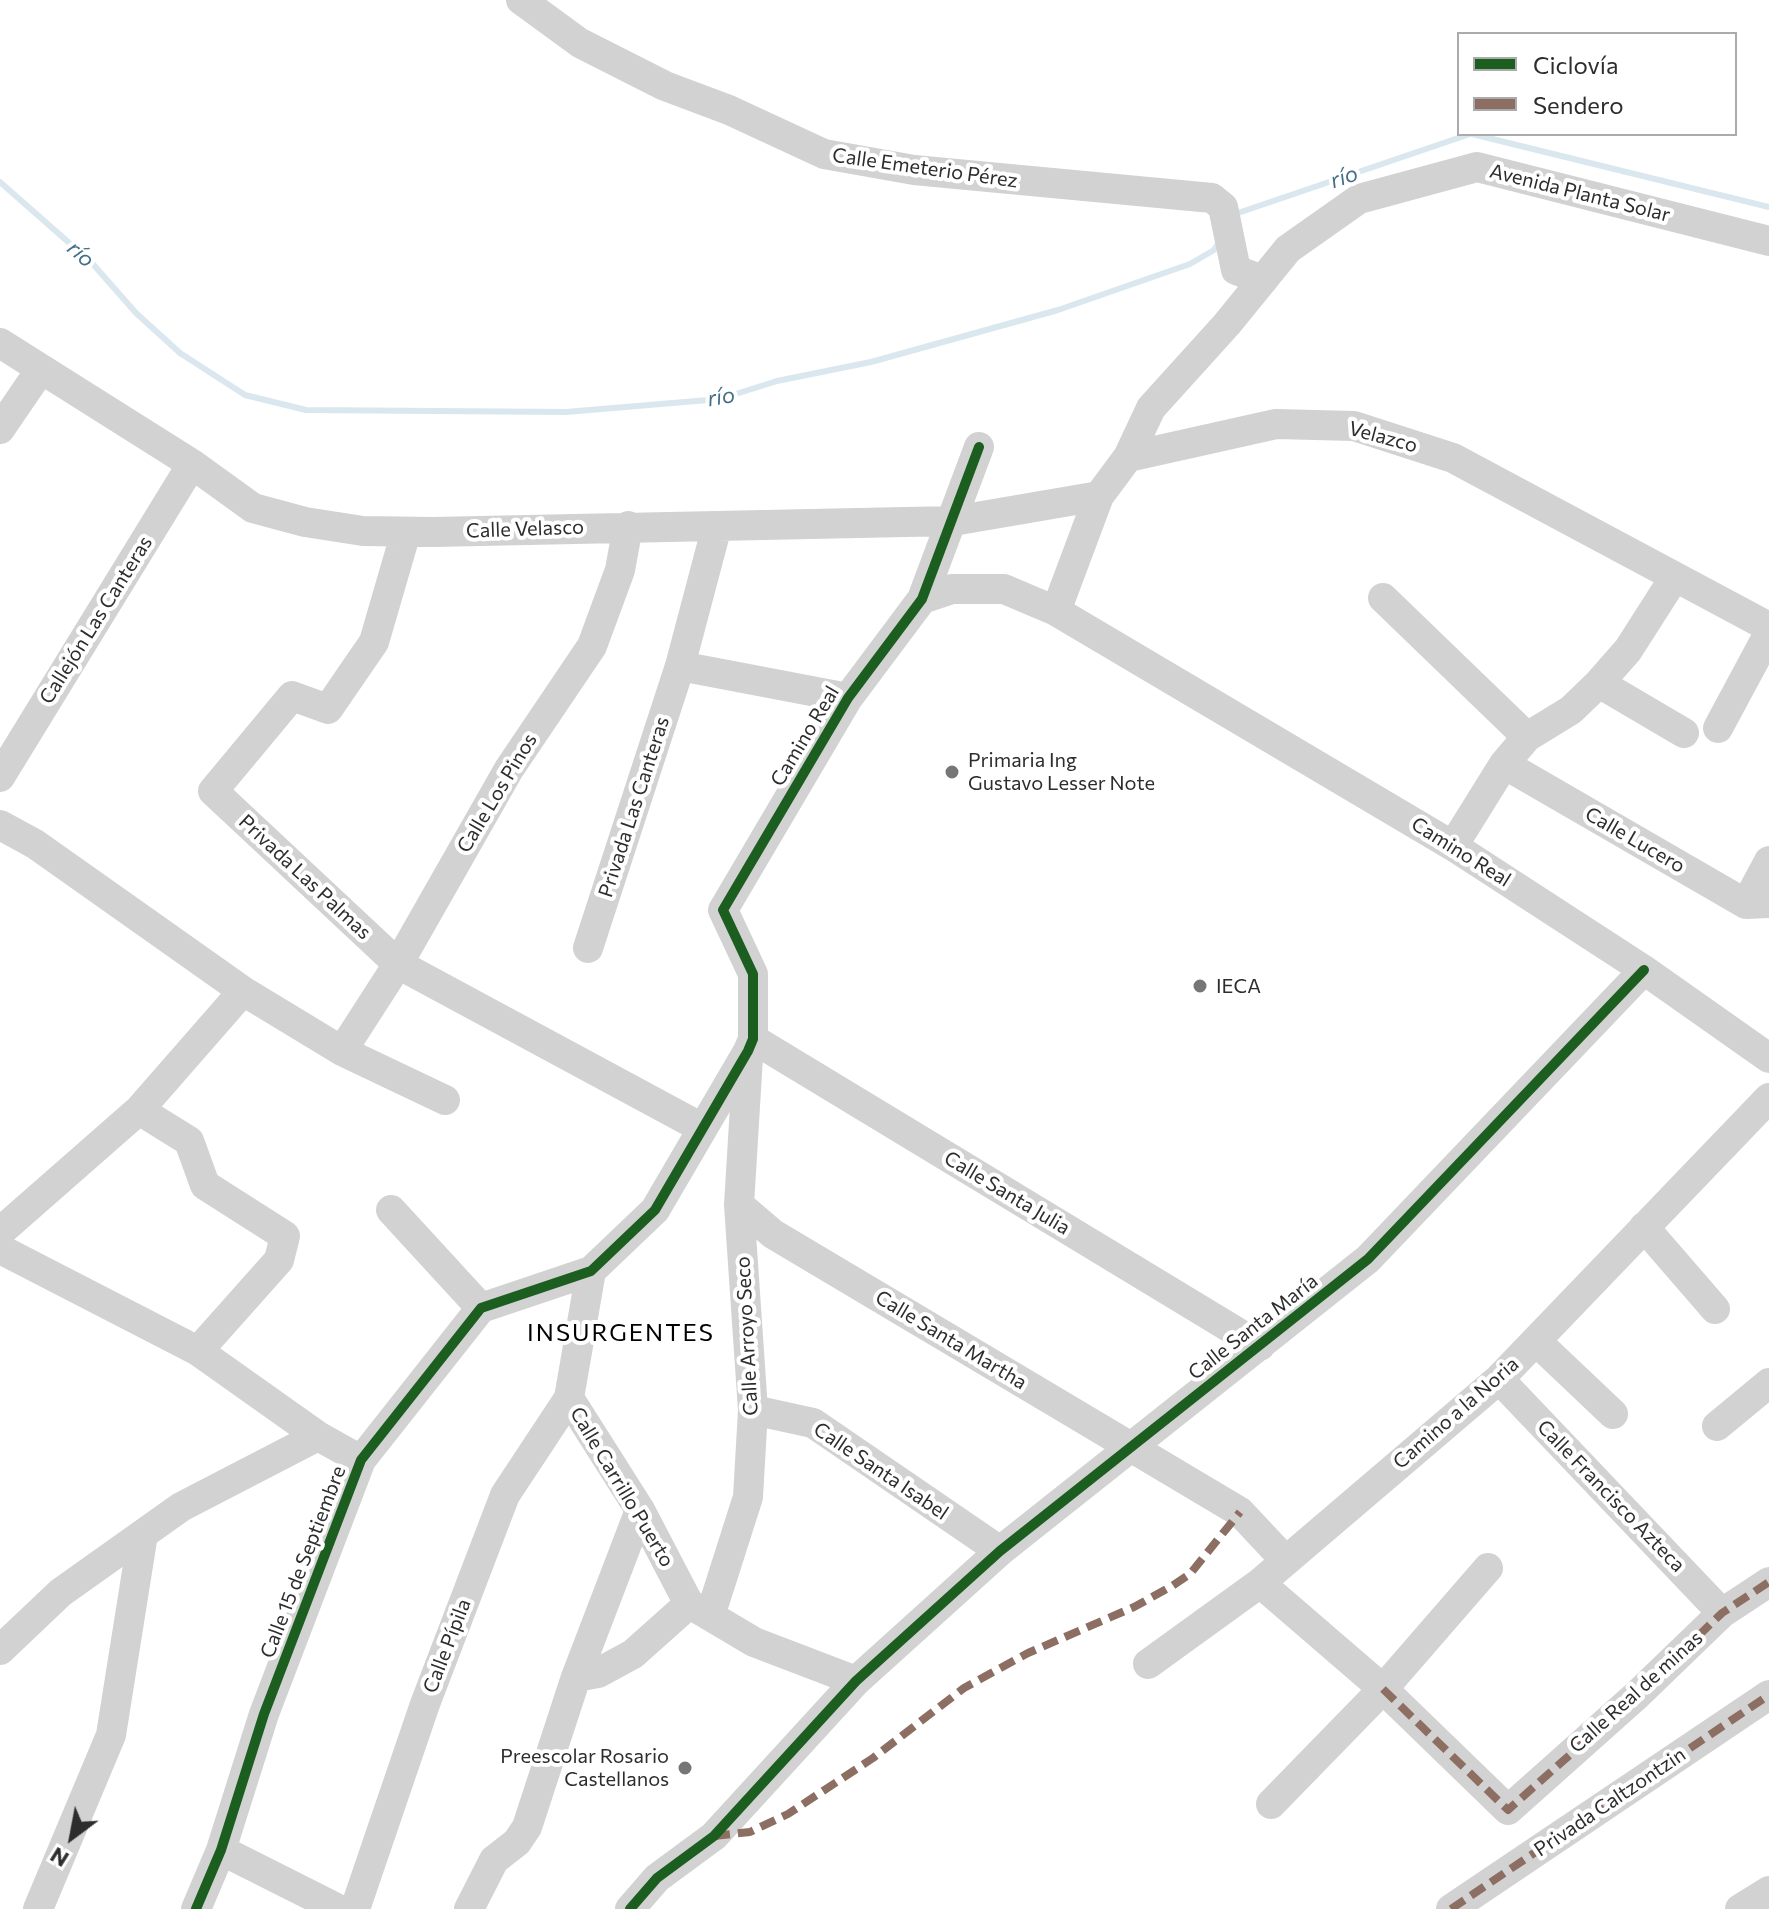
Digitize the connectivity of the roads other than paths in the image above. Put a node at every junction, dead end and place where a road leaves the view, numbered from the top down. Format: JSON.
{"nodes":[{"id":1,"x":521,"y":0,"type":"edge"},
{"id":2,"x":1769,"y":241,"type":"edge"},
{"id":3,"x":1263,"y":280,"type":"junction"},
{"id":4,"x":0,"y":343,"type":"edge"},
{"id":5,"x":41,"y":369,"type":"junction"},
{"id":6,"x":0,"y":429,"type":"edge"},
{"id":7,"x":979,"y":447,"type":"dead end"},
{"id":8,"x":1128,"y":457,"type":"junction"},
{"id":9,"x":192,"y":464,"type":"junction"},
{"id":10,"x":1099,"y":496,"type":"junction"},
{"id":11,"x":953,"y":521,"type":"junction"},
{"id":12,"x":628,"y":526,"type":"junction"},
{"id":13,"x":717,"y":526,"type":"junction"},
{"id":14,"x":406,"y":532,"type":"junction"},
{"id":15,"x":1674,"y":578,"type":"junction"},
{"id":16,"x":1383,"y":598,"type":"dead end"},
{"id":17,"x":922,"y":599,"type":"junction"},
{"id":18,"x":1056,"y":611,"type":"junction"},
{"id":19,"x":1769,"y":627,"type":"edge"},
{"id":20,"x":1769,"y":633,"type":"edge"},
{"id":21,"x":680,"y":666,"type":"junction"},
{"id":22,"x":1599,"y":683,"type":"junction"},
{"id":23,"x":848,"y":698,"type":"junction"},
{"id":24,"x":1718,"y":728,"type":"dead end"},
{"id":25,"x":1684,"y":733,"type":"dead end"},
{"id":26,"x":1527,"y":737,"type":"junction"},
{"id":27,"x":1504,"y":764,"type":"junction"},
{"id":28,"x":0,"y":777,"type":"edge"},
{"id":29,"x":0,"y":825,"type":"edge"},
{"id":30,"x":1453,"y":846,"type":"junction"},
{"id":31,"x":1769,"y":861,"type":"edge"},
{"id":32,"x":1758,"y":904,"type":"edge"},
{"id":33,"x":588,"y":948,"type":"dead end"},
{"id":34,"x":398,"y":964,"type":"junction"},
{"id":35,"x":1644,"y":970,"type":"junction"},
{"id":36,"x":243,"y":991,"type":"junction"},
{"id":37,"x":751,"y":1045,"type":"junction"},
{"id":38,"x":342,"y":1051,"type":"junction"},
{"id":39,"x":1769,"y":1058,"type":"edge"},
{"id":40,"x":1769,"y":1098,"type":"edge"},
{"id":41,"x":445,"y":1100,"type":"dead end"},
{"id":42,"x":139,"y":1110,"type":"junction"},
{"id":43,"x":702,"y":1128,"type":"junction"},
{"id":44,"x":739,"y":1205,"type":"junction"},
{"id":45,"x":391,"y":1210,"type":"dead end"},
{"id":46,"x":1644,"y":1227,"type":"junction"},
{"id":47,"x":0,"y":1232,"type":"edge"},
{"id":48,"x":773,"y":1234,"type":"junction"},
{"id":49,"x":0,"y":1249,"type":"edge"},
{"id":50,"x":743,"y":1257,"type":"junction"},
{"id":51,"x":591,"y":1271,"type":"junction"},
{"id":52,"x":481,"y":1308,"type":"junction"},
{"id":53,"x":1715,"y":1309,"type":"dead end"},
{"id":54,"x":1536,"y":1341,"type":"junction"},
{"id":55,"x":1260,"y":1346,"type":"junction"},
{"id":56,"x":198,"y":1351,"type":"junction"},
{"id":57,"x":1499,"y":1379,"type":"junction"},
{"id":58,"x":1769,"y":1383,"type":"edge"},
{"id":59,"x":569,"y":1398,"type":"junction"},
{"id":60,"x":753,"y":1410,"type":"junction"},
{"id":61,"x":1613,"y":1414,"type":"dead end"},
{"id":62,"x":1717,"y":1426,"type":"dead end"},
{"id":63,"x":318,"y":1436,"type":"junction"},
{"id":64,"x":1129,"y":1446,"type":"junction"},
{"id":65,"x":361,"y":1460,"type":"junction"},
{"id":66,"x":640,"y":1510,"type":"junction"},
{"id":67,"x":143,"y":1534,"type":"junction"},
{"id":68,"x":1000,"y":1551,"type":"junction"},
{"id":69,"x":1285,"y":1560,"type":"junction"},
{"id":70,"x":1488,"y":1568,"type":"dead end"},
{"id":71,"x":1769,"y":1582,"type":"edge"},
{"id":72,"x":1260,"y":1583,"type":"junction"},
{"id":73,"x":700,"y":1610,"type":"junction"},
{"id":74,"x":1722,"y":1613,"type":"junction"},
{"id":75,"x":0,"y":1650,"type":"edge"},
{"id":76,"x":1148,"y":1664,"type":"dead end"},
{"id":77,"x":576,"y":1677,"type":"junction"},
{"id":78,"x":856,"y":1681,"type":"junction"},
{"id":79,"x":1383,"y":1689,"type":"junction"},
{"id":80,"x":1769,"y":1695,"type":"edge"},
{"id":81,"x":1271,"y":1804,"type":"dead end"},
{"id":82,"x":221,"y":1850,"type":"junction"},
{"id":83,"x":1769,"y":1891,"type":"edge"},
{"id":84,"x":38,"y":1909,"type":"edge"},
{"id":85,"x":196,"y":1909,"type":"edge"},
{"id":86,"x":338,"y":1909,"type":"edge"},
{"id":87,"x":355,"y":1909,"type":"edge"},
{"id":88,"x":469,"y":1909,"type":"edge"},
{"id":89,"x":630,"y":1909,"type":"edge"},
{"id":90,"x":1451,"y":1909,"type":"edge"},
{"id":91,"x":1740,"y":1909,"type":"edge"}],
"edges":[{"from":1,"to":3,"type":"street","name":"Calle Emeterio Pérez"},
{"from":2,"to":3,"type":"street","name":"Avenida Planta Solar"},
{"from":3,"to":8,"type":"street","name":"Avenida Planta Solar"},
{"from":4,"to":5,"type":"street","name":"Calle Velasco"},
{"from":5,"to":6,"type":"street"},
{"from":5,"to":9,"type":"street","name":"Calle Velasco"},
{"from":7,"to":11,"type":"street","name":"Camino Real"},
{"from":8,"to":10,"type":"street"},
{"from":8,"to":15,"type":"street","name":"Velazco"},
{"from":9,"to":14,"type":"street","name":"Calle Velasco"},
{"from":9,"to":28,"type":"street","name":"Callejón Las Canteras"},
{"from":10,"to":11,"type":"street","name":"Calle Velasco"},
{"from":10,"to":18,"type":"street"},
{"from":11,"to":13,"type":"street","name":"Calle Velasco"},
{"from":11,"to":17,"type":"street","name":"Camino Real"},
{"from":12,"to":13,"type":"street","name":"Calle Velasco"},
{"from":12,"to":14,"type":"street","name":"Calle Velasco"},
{"from":12,"to":34,"type":"street","name":"Calle Los Pinos"},
{"from":13,"to":21,"type":"street","name":"Privada Las Canteras"},
{"from":14,"to":34,"type":"street","name":"Privada Las Palmas"},
{"from":15,"to":19,"type":"street","name":"Velazco"},
{"from":15,"to":22,"type":"street"},
{"from":16,"to":26,"type":"street"},
{"from":17,"to":18,"type":"street","name":"Camino Real"},
{"from":17,"to":23,"type":"street","name":"Camino Real"},
{"from":18,"to":30,"type":"street","name":"Camino Real"},
{"from":20,"to":24,"type":"street"},
{"from":21,"to":23,"type":"street"},
{"from":21,"to":33,"type":"street","name":"Privada Las Canteras"},
{"from":22,"to":25,"type":"street"},
{"from":22,"to":26,"type":"street"},
{"from":23,"to":37,"type":"street","name":"Camino Real"},
{"from":26,"to":27,"type":"street"},
{"from":27,"to":30,"type":"street"},
{"from":27,"to":32,"type":"street","name":"Calle Lucero"},
{"from":29,"to":36,"type":"street"},
{"from":30,"to":35,"type":"street","name":"Camino Real"},
{"from":31,"to":32,"type":"street"},
{"from":34,"to":38,"type":"street","name":"Calle Los Pinos"},
{"from":34,"to":43,"type":"street"},
{"from":35,"to":39,"type":"street","name":"Camino Real"},
{"from":35,"to":55,"type":"street","name":"Calle Santa María"},
{"from":36,"to":38,"type":"street"},
{"from":36,"to":42,"type":"street"},
{"from":37,"to":43,"type":"street"},
{"from":37,"to":44,"type":"street","name":"Calle Arroyo Seco"},
{"from":37,"to":55,"type":"street","name":"Calle Santa Julia"},
{"from":38,"to":41,"type":"street"},
{"from":40,"to":46,"type":"street","name":"Camino a la Noria"},
{"from":42,"to":47,"type":"street"},
{"from":42,"to":56,"type":"street"},
{"from":43,"to":51,"type":"street"},
{"from":44,"to":48,"type":"street","name":"Calle Santa Martha"},
{"from":44,"to":50,"type":"street","name":"Calle Arroyo Seco"},
{"from":45,"to":52,"type":"street"},
{"from":46,"to":53,"type":"street"},
{"from":46,"to":54,"type":"street","name":"Camino a la Noria"},
{"from":48,"to":50,"type":"street"},
{"from":48,"to":64,"type":"street","name":"Calle Santa Martha"},
{"from":49,"to":56,"type":"street"},
{"from":50,"to":60,"type":"street","name":"Calle Arroyo Seco"},
{"from":51,"to":52,"type":"street"},
{"from":51,"to":59,"type":"street","name":"Calle Carrillo Puerto"},
{"from":52,"to":65,"type":"street","name":"Calle 15 de Septiembre"},
{"from":54,"to":57,"type":"street","name":"Camino a la Noria"},
{"from":54,"to":61,"type":"street"},
{"from":55,"to":64,"type":"street","name":"Calle Santa María"},
{"from":56,"to":63,"type":"street"},
{"from":57,"to":69,"type":"street","name":"Camino a la Noria"},
{"from":57,"to":74,"type":"street","name":"Calle Francisco Azteca"},
{"from":58,"to":62,"type":"street"},
{"from":59,"to":66,"type":"street","name":"Calle Carrillo Puerto"},
{"from":59,"to":87,"type":"street","name":"Calle Pípila"},
{"from":60,"to":68,"type":"street","name":"Calle Santa Isabel"},
{"from":60,"to":73,"type":"street","name":"Calle Arroyo Seco"},
{"from":63,"to":65,"type":"street"},
{"from":63,"to":67,"type":"street"},
{"from":64,"to":68,"type":"street","name":"Calle Santa María"},
{"from":64,"to":69,"type":"street","name":"Calle Santa Martha"},
{"from":65,"to":82,"type":"street","name":"Calle 15 de Septiembre"},
{"from":66,"to":73,"type":"street","name":"Calle Carrillo Puerto"},
{"from":66,"to":77,"type":"street"},
{"from":67,"to":75,"type":"street"},
{"from":67,"to":84,"type":"street"},
{"from":68,"to":78,"type":"street","name":"Calle Santa María"},
{"from":69,"to":72,"type":"street","name":"Camino a la Noria"},
{"from":70,"to":79,"type":"street"},
{"from":71,"to":74,"type":"street","name":"Calle Real de minas"},
{"from":72,"to":76,"type":"street","name":"Camino a la Noria"},
{"from":72,"to":79,"type":"street"},
{"from":73,"to":77,"type":"street"},
{"from":73,"to":78,"type":"street"},
{"from":74,"to":79,"type":"street","name":"Calle Real de minas"},
{"from":77,"to":88,"type":"street"},
{"from":78,"to":89,"type":"street","name":"Calle Santa María"},
{"from":79,"to":81,"type":"street"},
{"from":80,"to":90,"type":"street","name":"Privada Caltzontzin"},
{"from":82,"to":85,"type":"street","name":"Calle 15 de Septiembre"},
{"from":82,"to":86,"type":"street"},
{"from":83,"to":91,"type":"street"}]}
